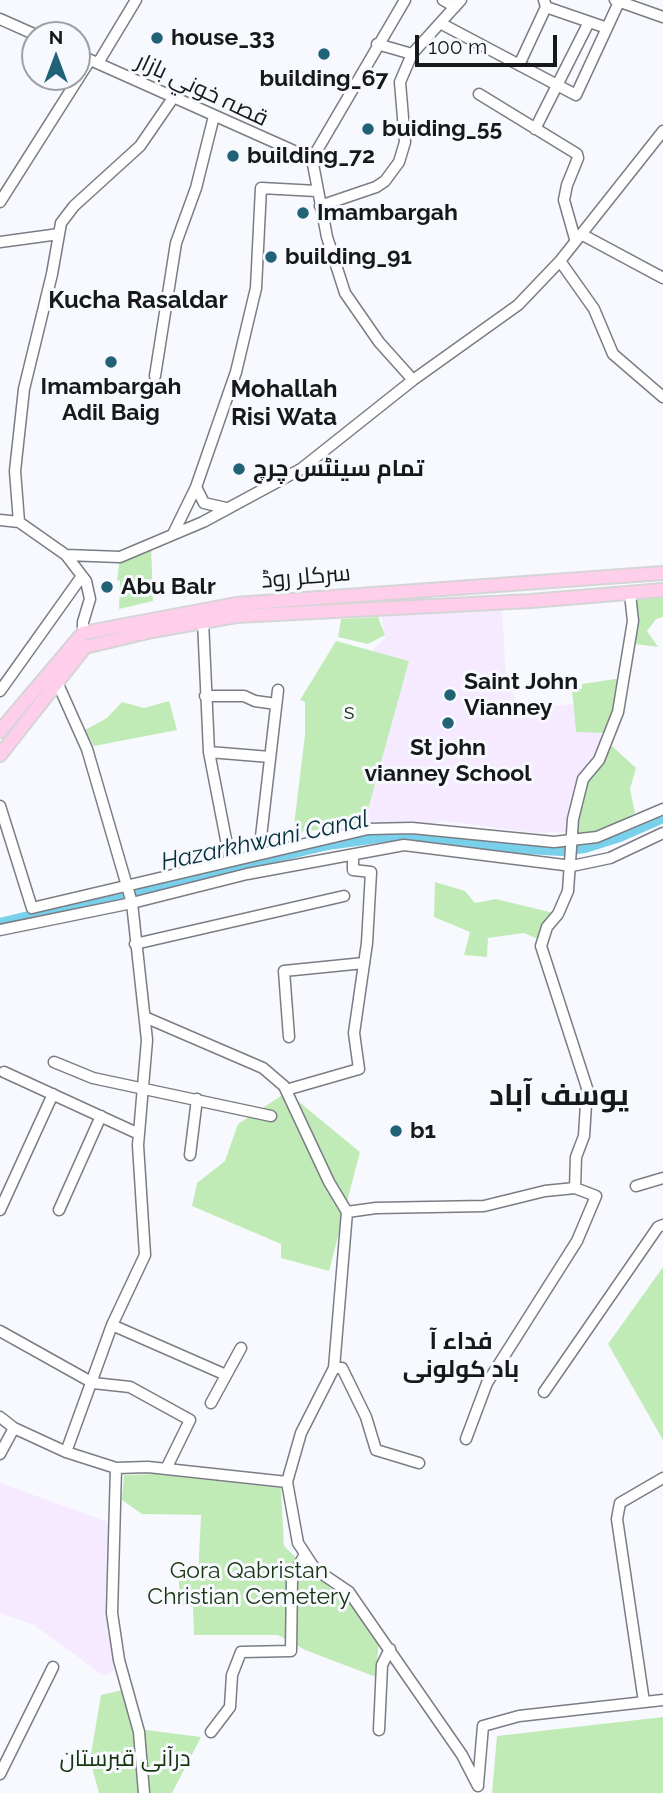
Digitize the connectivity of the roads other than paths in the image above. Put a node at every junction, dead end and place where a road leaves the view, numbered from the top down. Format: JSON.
{"nodes":[{"id":1,"x":136,"y":0,"type":"edge"},
{"id":2,"x":405,"y":0,"type":"edge"},
{"id":3,"x":443,"y":0,"type":"edge"},
{"id":4,"x":622,"y":2,"type":"edge"},
{"id":5,"x":545,"y":3,"type":"edge"},
{"id":6,"x":458,"y":4,"type":"edge"},
{"id":7,"x":663,"y":17,"type":"edge"},
{"id":8,"x":0,"y":19,"type":"edge"},
{"id":9,"x":589,"y":22,"type":"junction"},
{"id":10,"x":440,"y":23,"type":"junction"},
{"id":11,"x":21,"y":28,"type":"edge"},
{"id":12,"x":607,"y":28,"type":"junction"},
{"id":13,"x":377,"y":44,"type":"junction"},
{"id":14,"x":412,"y":54,"type":"junction"},
{"id":15,"x":91,"y":61,"type":"edge"},
{"id":16,"x":94,"y":62,"type":"junction"},
{"id":17,"x":519,"y":65,"type":"junction"},
{"id":18,"x":558,"y":85,"type":"junction"},
{"id":19,"x":480,"y":94,"type":"dead end"},
{"id":20,"x":173,"y":98,"type":"junction"},
{"id":21,"x":214,"y":116,"type":"junction"},
{"id":22,"x":534,"y":129,"type":"junction"},
{"id":23,"x":661,"y":137,"type":"edge"},
{"id":24,"x":312,"y":159,"type":"junction"},
{"id":25,"x":317,"y":191,"type":"junction"},
{"id":26,"x":0,"y":202,"type":"edge"},
{"id":27,"x":320,"y":206,"type":"junction"},
{"id":28,"x":60,"y":234,"type":"junction"},
{"id":29,"x":578,"y":236,"type":"junction"},
{"id":30,"x":0,"y":242,"type":"edge"},
{"id":31,"x":561,"y":261,"type":"junction"},
{"id":32,"x":663,"y":278,"type":"edge"},
{"id":33,"x":155,"y":376,"type":"dead end"},
{"id":34,"x":413,"y":380,"type":"junction"},
{"id":35,"x":663,"y":397,"type":"edge"},
{"id":36,"x":196,"y":487,"type":"junction"},
{"id":37,"x":228,"y":508,"type":"junction"},
{"id":38,"x":0,"y":520,"type":"edge"},
{"id":39,"x":19,"y":522,"type":"junction"},
{"id":40,"x":173,"y":534,"type":"junction"},
{"id":41,"x":66,"y":555,"type":"junction"},
{"id":42,"x":663,"y":573,"type":"edge"},
{"id":43,"x":82,"y":576,"type":"junction"},
{"id":44,"x":629,"y":576,"type":"junction"},
{"id":45,"x":663,"y":590,"type":"edge"},
{"id":46,"x":630,"y":594,"type":"junction"},
{"id":47,"x":203,"y":621,"type":"junction"},
{"id":48,"x":83,"y":632,"type":"junction"},
{"id":49,"x":85,"y":647,"type":"junction"},
{"id":50,"x":57,"y":682,"type":"junction"},
{"id":51,"x":278,"y":690,"type":"dead end"},
{"id":52,"x":0,"y":691,"type":"edge"},
{"id":53,"x":205,"y":696,"type":"junction"},
{"id":54,"x":276,"y":704,"type":"junction"},
{"id":55,"x":0,"y":731,"type":"edge"},
{"id":56,"x":209,"y":752,"type":"junction"},
{"id":57,"x":0,"y":755,"type":"edge"},
{"id":58,"x":270,"y":757,"type":"junction"},
{"id":59,"x":0,"y":806,"type":"edge"},
{"id":60,"x":663,"y":809,"type":"edge"},
{"id":61,"x":663,"y":833,"type":"edge"},
{"id":62,"x":572,"y":841,"type":"junction"},
{"id":63,"x":13,"y":847,"type":"junction"},
{"id":64,"x":0,"y":852,"type":"edge"},
{"id":65,"x":259,"y":854,"type":"junction"},
{"id":66,"x":354,"y":855,"type":"junction"},
{"id":67,"x":230,"y":860,"type":"junction"},
{"id":68,"x":572,"y":866,"type":"junction"},
{"id":69,"x":127,"y":886,"type":"junction"},
{"id":70,"x":344,"y":896,"type":"dead end"},
{"id":71,"x":132,"y":903,"type":"junction"},
{"id":72,"x":0,"y":930,"type":"edge"},
{"id":73,"x":135,"y":944,"type":"junction"},
{"id":74,"x":364,"y":963,"type":"junction"},
{"id":75,"x":147,"y":1018,"type":"junction"},
{"id":76,"x":289,"y":1037,"type":"dead end"},
{"id":77,"x":54,"y":1062,"type":"dead end"},
{"id":78,"x":4,"y":1072,"type":"dead end"},
{"id":79,"x":141,"y":1086,"type":"junction"},
{"id":80,"x":286,"y":1090,"type":"junction"},
{"id":81,"x":53,"y":1094,"type":"junction"},
{"id":82,"x":197,"y":1099,"type":"junction"},
{"id":83,"x":101,"y":1116,"type":"junction"},
{"id":84,"x":271,"y":1116,"type":"dead end"},
{"id":85,"x":139,"y":1134,"type":"junction"},
{"id":86,"x":190,"y":1155,"type":"dead end"},
{"id":87,"x":663,"y":1178,"type":"edge"},
{"id":88,"x":636,"y":1186,"type":"dead end"},
{"id":89,"x":575,"y":1188,"type":"junction"},
{"id":90,"x":0,"y":1210,"type":"edge"},
{"id":91,"x":60,"y":1210,"type":"dead end"},
{"id":92,"x":347,"y":1212,"type":"junction"},
{"id":93,"x":663,"y":1225,"type":"edge"},
{"id":94,"x":112,"y":1325,"type":"junction"},
{"id":95,"x":0,"y":1331,"type":"edge"},
{"id":96,"x":241,"y":1348,"type":"dead end"},
{"id":97,"x":334,"y":1368,"type":"junction"},
{"id":98,"x":226,"y":1375,"type":"junction"},
{"id":99,"x":93,"y":1383,"type":"junction"},
{"id":100,"x":544,"y":1392,"type":"dead end"},
{"id":101,"x":211,"y":1403,"type":"dead end"},
{"id":102,"x":0,"y":1417,"type":"edge"},
{"id":103,"x":15,"y":1428,"type":"junction"},
{"id":104,"x":466,"y":1439,"type":"dead end"},
{"id":105,"x":66,"y":1452,"type":"junction"},
{"id":106,"x":0,"y":1454,"type":"edge"},
{"id":107,"x":419,"y":1463,"type":"dead end"},
{"id":108,"x":116,"y":1468,"type":"junction"},
{"id":109,"x":166,"y":1469,"type":"junction"},
{"id":110,"x":663,"y":1478,"type":"edge"},
{"id":111,"x":288,"y":1482,"type":"junction"},
{"id":112,"x":306,"y":1554,"type":"junction"},
{"id":113,"x":390,"y":1649,"type":"junction"},
{"id":114,"x":53,"y":1667,"type":"dead end"},
{"id":115,"x":663,"y":1700,"type":"edge"},
{"id":116,"x":645,"y":1702,"type":"junction"},
{"id":117,"x":379,"y":1730,"type":"dead end"},
{"id":118,"x":211,"y":1732,"type":"dead end"},
{"id":119,"x":0,"y":1774,"type":"edge"},
{"id":120,"x":478,"y":1790,"type":"edge"},
{"id":121,"x":144,"y":1793,"type":"edge"}],
"edges":[{"from":1,"to":16,"type":"street"},
{"from":2,"to":13,"type":"street"},
{"from":3,"to":6,"type":"street"},
{"from":4,"to":7,"type":"street"},
{"from":4,"to":12,"type":"street"},
{"from":5,"to":9,"type":"street"},
{"from":5,"to":17,"type":"street"},
{"from":6,"to":10,"type":"street"},
{"from":8,"to":11,"type":"street"},
{"from":9,"to":12,"type":"street"},
{"from":9,"to":18,"type":"street"},
{"from":10,"to":14,"type":"street"},
{"from":10,"to":17,"type":"street"},
{"from":12,"to":18,"type":"street"},
{"from":13,"to":14,"type":"street"},
{"from":13,"to":24,"type":"street"},
{"from":14,"to":27,"type":"street"},
{"from":15,"to":16,"type":"street","name":"قصہ خوني بازار"},
{"from":16,"to":20,"type":"street","name":"قصہ خوني بازار"},
{"from":16,"to":26,"type":"street"},
{"from":17,"to":18,"type":"street"},
{"from":18,"to":22,"type":"street"},
{"from":19,"to":22,"type":"street"},
{"from":20,"to":21,"type":"street","name":"قصہ خوني بازار"},
{"from":20,"to":28,"type":"street"},
{"from":21,"to":24,"type":"street","name":"قصہ خوني بازار"},
{"from":21,"to":33,"type":"street"},
{"from":22,"to":29,"type":"street"},
{"from":23,"to":29,"type":"street"},
{"from":24,"to":25,"type":"street"},
{"from":25,"to":27,"type":"street"},
{"from":25,"to":36,"type":"street"},
{"from":27,"to":34,"type":"street"},
{"from":28,"to":30,"type":"street"},
{"from":28,"to":39,"type":"street"},
{"from":29,"to":31,"type":"street"},
{"from":29,"to":32,"type":"street"},
{"from":31,"to":34,"type":"street"},
{"from":31,"to":35,"type":"street"},
{"from":34,"to":37,"type":"street"},
{"from":36,"to":37,"type":"street"},
{"from":36,"to":40,"type":"street"},
{"from":37,"to":40,"type":"street"},
{"from":38,"to":39,"type":"street"},
{"from":39,"to":41,"type":"street"},
{"from":40,"to":41,"type":"street"},
{"from":41,"to":43,"type":"street"},
{"from":42,"to":44,"type":"main road","name":"سرکلر روڈ"},
{"from":43,"to":48,"type":"street"},
{"from":43,"to":52,"type":"street"},
{"from":44,"to":46,"type":"main road"},
{"from":44,"to":48,"type":"main road","name":"سرکلر روڈ"},
{"from":45,"to":46,"type":"main road"},
{"from":46,"to":47,"type":"main road"},
{"from":46,"to":62,"type":"street"},
{"from":47,"to":49,"type":"main road"},
{"from":47,"to":53,"type":"street"},
{"from":48,"to":49,"type":"main road"},
{"from":48,"to":55,"type":"main road"},
{"from":49,"to":50,"type":"main road"},
{"from":50,"to":57,"type":"main road"},
{"from":50,"to":69,"type":"street"},
{"from":51,"to":54,"type":"street"},
{"from":53,"to":54,"type":"street"},
{"from":53,"to":56,"type":"street"},
{"from":54,"to":58,"type":"street"},
{"from":56,"to":58,"type":"street"},
{"from":56,"to":67,"type":"street"},
{"from":58,"to":65,"type":"street"},
{"from":59,"to":63,"type":"street"},
{"from":60,"to":62,"type":"street"},
{"from":61,"to":68,"type":"street"},
{"from":62,"to":65,"type":"street"},
{"from":62,"to":68,"type":"street"},
{"from":63,"to":64,"type":"street"},
{"from":63,"to":69,"type":"street"},
{"from":65,"to":67,"type":"street"},
{"from":66,"to":68,"type":"street"},
{"from":66,"to":71,"type":"street"},
{"from":66,"to":74,"type":"street"},
{"from":67,"to":69,"type":"street"},
{"from":68,"to":89,"type":"street"},
{"from":69,"to":71,"type":"street"},
{"from":70,"to":73,"type":"street"},
{"from":71,"to":72,"type":"street"},
{"from":71,"to":73,"type":"street"},
{"from":73,"to":75,"type":"street"},
{"from":74,"to":76,"type":"street"},
{"from":74,"to":80,"type":"street"},
{"from":75,"to":79,"type":"street"},
{"from":75,"to":80,"type":"street"},
{"from":77,"to":79,"type":"street"},
{"from":78,"to":81,"type":"street"},
{"from":79,"to":82,"type":"street"},
{"from":79,"to":85,"type":"street"},
{"from":80,"to":92,"type":"street"},
{"from":81,"to":83,"type":"street"},
{"from":81,"to":90,"type":"street"},
{"from":82,"to":84,"type":"street"},
{"from":82,"to":86,"type":"street"},
{"from":83,"to":85,"type":"street"},
{"from":83,"to":91,"type":"street"},
{"from":85,"to":94,"type":"street"},
{"from":87,"to":88,"type":"street"},
{"from":89,"to":92,"type":"street"},
{"from":89,"to":104,"type":"street"},
{"from":92,"to":97,"type":"street"},
{"from":93,"to":100,"type":"street"},
{"from":94,"to":98,"type":"street"},
{"from":94,"to":99,"type":"street"},
{"from":95,"to":99,"type":"street"},
{"from":96,"to":98,"type":"street"},
{"from":97,"to":107,"type":"street"},
{"from":97,"to":111,"type":"street"},
{"from":98,"to":101,"type":"street"},
{"from":99,"to":105,"type":"street"},
{"from":99,"to":109,"type":"street"},
{"from":102,"to":103,"type":"street"},
{"from":103,"to":105,"type":"street"},
{"from":103,"to":106,"type":"street"},
{"from":105,"to":108,"type":"street"},
{"from":108,"to":109,"type":"street"},
{"from":108,"to":121,"type":"street"},
{"from":109,"to":111,"type":"street"},
{"from":110,"to":116,"type":"street"},
{"from":111,"to":112,"type":"street"},
{"from":112,"to":113,"type":"street"},
{"from":112,"to":118,"type":"street"},
{"from":113,"to":117,"type":"street"},
{"from":113,"to":120,"type":"street"},
{"from":114,"to":119,"type":"street"},
{"from":115,"to":116,"type":"street"},
{"from":116,"to":120,"type":"street"}]}
